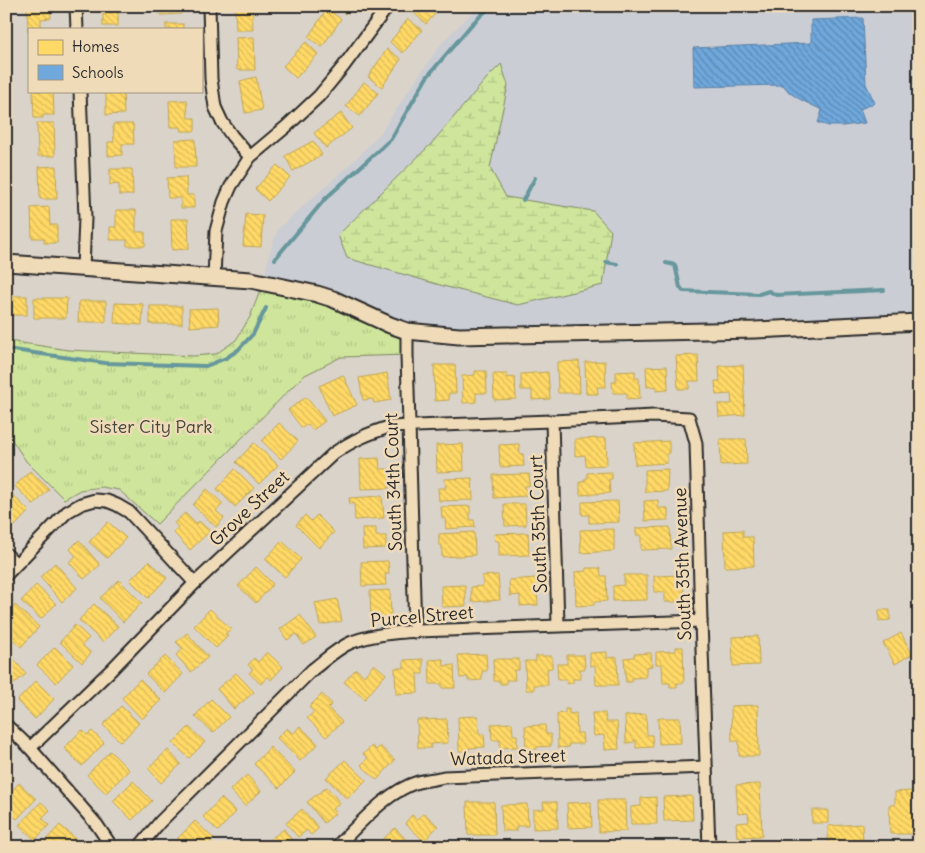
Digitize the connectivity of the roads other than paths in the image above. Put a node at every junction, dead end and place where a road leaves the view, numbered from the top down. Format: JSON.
{"nodes":[{"id":1,"x":76,"y":6,"type":"edge"},
{"id":2,"x":208,"y":6,"type":"edge"},
{"id":3,"x":388,"y":6,"type":"edge"},
{"id":4,"x":77,"y":28,"type":"edge"},
{"id":5,"x":80,"y":92,"type":"edge"},
{"id":6,"x":250,"y":156,"type":"junction"},
{"id":7,"x":6,"y":263,"type":"edge"},
{"id":8,"x":83,"y":269,"type":"junction"},
{"id":9,"x":214,"y":278,"type":"junction"},
{"id":10,"x":919,"y":322,"type":"edge"},
{"id":11,"x":407,"y":331,"type":"junction"},
{"id":12,"x":552,"y":422,"type":"junction"},
{"id":13,"x":408,"y":426,"type":"junction"},
{"id":14,"x":6,"y":554,"type":"edge"},
{"id":15,"x":16,"y":564,"type":"junction"},
{"id":16,"x":6,"y":575,"type":"edge"},
{"id":17,"x":195,"y":583,"type":"junction"},
{"id":18,"x":701,"y":621,"type":"junction"},
{"id":19,"x":558,"y":625,"type":"junction"},
{"id":20,"x":415,"y":632,"type":"junction"},
{"id":21,"x":6,"y":726,"type":"edge"},
{"id":22,"x":30,"y":748,"type":"junction"},
{"id":23,"x":706,"y":767,"type":"junction"},
{"id":24,"x":112,"y":847,"type":"edge"},
{"id":25,"x":139,"y":847,"type":"edge"},
{"id":26,"x":336,"y":847,"type":"edge"},
{"id":27,"x":709,"y":847,"type":"edge"}],
"edges":[{"from":1,"to":4,"type":"street"},
{"from":2,"to":6,"type":"street"},
{"from":3,"to":6,"type":"street"},
{"from":5,"to":8,"type":"street"},
{"from":6,"to":9,"type":"street"},
{"from":7,"to":8,"type":"street"},
{"from":8,"to":9,"type":"street"},
{"from":9,"to":11,"type":"street"},
{"from":10,"to":11,"type":"street"},
{"from":11,"to":13,"type":"street","name":"South 34th Court"},
{"from":12,"to":13,"type":"street","name":"Grove Street"},
{"from":12,"to":18,"type":"street","name":"South 35th Avenue"},
{"from":12,"to":19,"type":"street","name":"South 35th Court"},
{"from":13,"to":17,"type":"street","name":"Grove Street"},
{"from":13,"to":20,"type":"street","name":"South 34th Court"},
{"from":14,"to":15,"type":"street"},
{"from":15,"to":16,"type":"street"},
{"from":15,"to":17,"type":"street"},
{"from":17,"to":22,"type":"street","name":"Grove Street"},
{"from":18,"to":19,"type":"street","name":"Purcel Street"},
{"from":18,"to":23,"type":"street","name":"South 35th Avenue"},
{"from":19,"to":20,"type":"street","name":"Purcel Street"},
{"from":20,"to":25,"type":"street","name":"Purcel Street"},
{"from":21,"to":22,"type":"street"},
{"from":22,"to":24,"type":"street"},
{"from":23,"to":26,"type":"street","name":"Watada Street"},
{"from":23,"to":27,"type":"street","name":"South 35th Avenue"}]}
